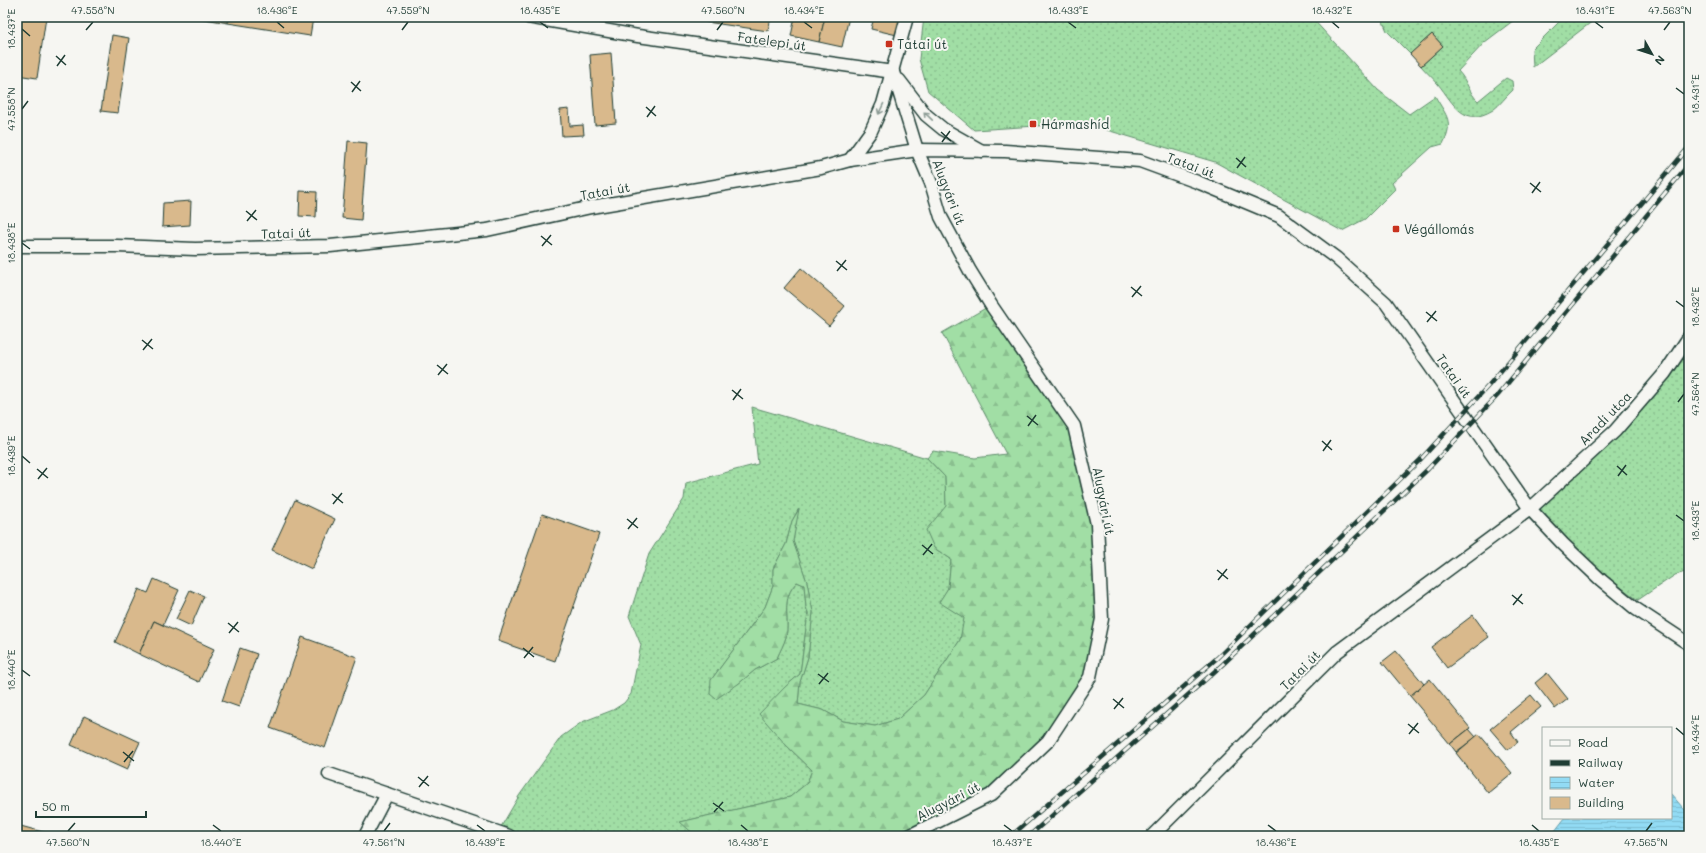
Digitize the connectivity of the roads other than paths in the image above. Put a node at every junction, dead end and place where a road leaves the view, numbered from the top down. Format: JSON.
{"nodes":[{"id":1,"x":528,"y":17,"type":"edge"},
{"id":2,"x":907,"y":17,"type":"edge"},
{"id":3,"x":893,"y":72,"type":"junction"},
{"id":4,"x":917,"y":150,"type":"junction"},
{"id":5,"x":984,"y":152,"type":"junction"},
{"id":6,"x":850,"y":160,"type":"junction"},
{"id":7,"x":17,"y":246,"type":"edge"},
{"id":8,"x":1689,"y":336,"type":"edge"},
{"id":9,"x":1530,"y":509,"type":"junction"},
{"id":10,"x":1689,"y":644,"type":"edge"},
{"id":11,"x":329,"y":774,"type":"dead end"},
{"id":12,"x":387,"y":794,"type":"junction"},
{"id":13,"x":365,"y":836,"type":"edge"},
{"id":14,"x":508,"y":836,"type":"edge"},
{"id":15,"x":909,"y":836,"type":"edge"},
{"id":16,"x":1152,"y":836,"type":"edge"}],
"edges":[{"from":1,"to":3,"type":"street","name":"Fatelepi út"},
{"from":2,"to":3,"type":"street"},
{"from":3,"to":4,"type":"street","name":"Alugyári út"},
{"from":5,"to":3,"type":"street","one_way":true},
{"from":3,"to":6,"type":"street","one_way":true},
{"from":4,"to":5,"type":"street","name":"Tatai út"},
{"from":4,"to":6,"type":"street","name":"Tatai út"},
{"from":4,"to":15,"type":"street","name":"Alugyári út"},
{"from":5,"to":9,"type":"street","name":"Tatai út"},
{"from":6,"to":7,"type":"street","name":"Tatai út"},
{"from":8,"to":9,"type":"street","name":"Aradi utca"},
{"from":9,"to":10,"type":"street"},
{"from":9,"to":16,"type":"street","name":"Tatai út"},
{"from":11,"to":12,"type":"street"},
{"from":12,"to":13,"type":"street"},
{"from":12,"to":14,"type":"street"}]}
